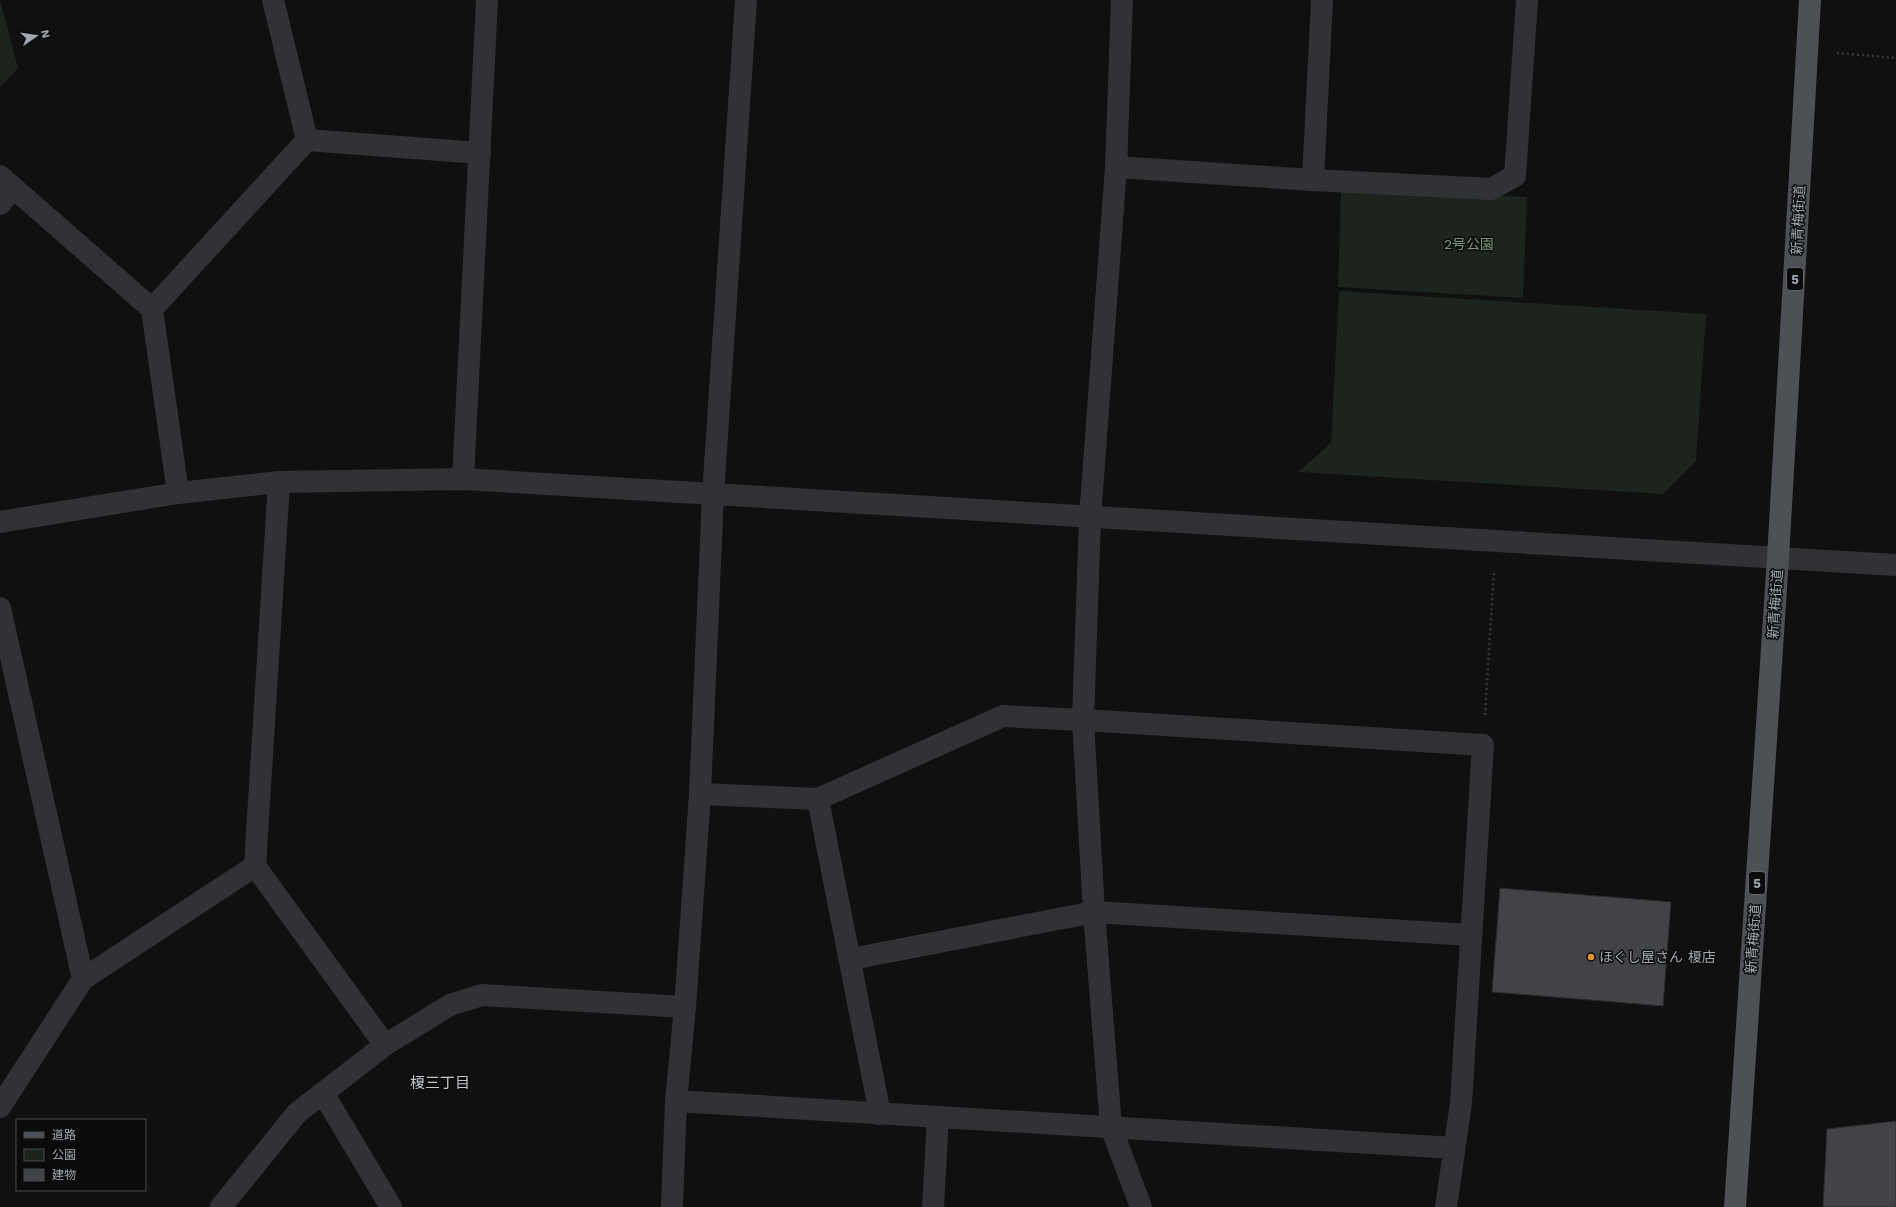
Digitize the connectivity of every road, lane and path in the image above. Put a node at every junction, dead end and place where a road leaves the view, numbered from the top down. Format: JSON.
{"nodes":[{"id":1,"x":273,"y":0,"type":"edge"},
{"id":2,"x":487,"y":0,"type":"edge"},
{"id":3,"x":746,"y":0,"type":"edge"},
{"id":4,"x":1122,"y":0,"type":"edge"},
{"id":5,"x":1322,"y":0,"type":"edge"},
{"id":6,"x":1526,"y":0,"type":"edge"},
{"id":7,"x":1810,"y":0,"type":"edge"},
{"id":8,"x":1808,"y":50,"type":"junction"},
{"id":9,"x":1896,"y":58,"type":"edge"},
{"id":10,"x":307,"y":140,"type":"junction"},
{"id":11,"x":480,"y":153,"type":"junction"},
{"id":12,"x":1116,"y":166,"type":"junction"},
{"id":13,"x":1313,"y":180,"type":"junction"},
{"id":14,"x":4,"y":189,"type":"edge"},
{"id":15,"x":152,"y":309,"type":"junction"},
{"id":16,"x":463,"y":479,"type":"junction"},
{"id":17,"x":278,"y":482,"type":"junction"},
{"id":18,"x":178,"y":492,"type":"junction"},
{"id":19,"x":713,"y":496,"type":"junction"},
{"id":20,"x":1090,"y":518,"type":"junction"},
{"id":21,"x":0,"y":522,"type":"edge"},
{"id":22,"x":1495,"y":541,"type":"junction"},
{"id":23,"x":1778,"y":558,"type":"junction"},
{"id":24,"x":1896,"y":565,"type":"edge"},
{"id":25,"x":0,"y":608,"type":"edge"},
{"id":26,"x":1083,"y":720,"type":"junction"},
{"id":27,"x":1483,"y":745,"type":"junction"},
{"id":28,"x":700,"y":794,"type":"junction"},
{"id":29,"x":818,"y":799,"type":"junction"},
{"id":30,"x":255,"y":866,"type":"junction"},
{"id":31,"x":1094,"y":912,"type":"junction"},
{"id":32,"x":1471,"y":936,"type":"junction"},
{"id":33,"x":851,"y":959,"type":"junction"},
{"id":34,"x":83,"y":979,"type":"junction"},
{"id":35,"x":685,"y":1007,"type":"junction"},
{"id":36,"x":385,"y":1046,"type":"junction"},
{"id":37,"x":323,"y":1093,"type":"junction"},
{"id":38,"x":676,"y":1101,"type":"junction"},
{"id":39,"x":0,"y":1107,"type":"edge"},
{"id":40,"x":880,"y":1114,"type":"junction"},
{"id":41,"x":938,"y":1117,"type":"junction"},
{"id":42,"x":1111,"y":1126,"type":"junction"},
{"id":43,"x":1454,"y":1148,"type":"junction"},
{"id":44,"x":221,"y":1207,"type":"edge"},
{"id":45,"x":391,"y":1207,"type":"edge"},
{"id":46,"x":672,"y":1207,"type":"edge"},
{"id":47,"x":933,"y":1207,"type":"edge"},
{"id":48,"x":1141,"y":1207,"type":"edge"},
{"id":49,"x":1446,"y":1207,"type":"edge"},
{"id":50,"x":1736,"y":1207,"type":"edge"}],
"edges":[{"from":1,"to":10,"type":"street"},
{"from":2,"to":11,"type":"street"},
{"from":3,"to":19,"type":"street"},
{"from":4,"to":12,"type":"street"},
{"from":5,"to":13,"type":"street"},
{"from":6,"to":13,"type":"street"},
{"from":7,"to":8,"type":"main road","name":"新青梅街道","number":"5"},
{"from":8,"to":9,"type":"path"},
{"from":8,"to":23,"type":"main road","name":"新青梅街道","number":"5"},
{"from":10,"to":11,"type":"street"},
{"from":10,"to":15,"type":"street"},
{"from":11,"to":16,"type":"street"},
{"from":12,"to":13,"type":"street"},
{"from":12,"to":20,"type":"street"},
{"from":14,"to":15,"type":"street"},
{"from":15,"to":18,"type":"street"},
{"from":16,"to":17,"type":"street"},
{"from":16,"to":19,"type":"street"},
{"from":17,"to":18,"type":"street"},
{"from":17,"to":30,"type":"street"},
{"from":18,"to":21,"type":"street"},
{"from":19,"to":20,"type":"street"},
{"from":19,"to":28,"type":"street"},
{"from":20,"to":22,"type":"street"},
{"from":20,"to":26,"type":"street"},
{"from":22,"to":23,"type":"street"},
{"from":22,"to":27,"type":"path"},
{"from":23,"to":24,"type":"street"},
{"from":23,"to":50,"type":"main road","name":"新青梅街道","number":"5"},
{"from":25,"to":34,"type":"street"},
{"from":26,"to":27,"type":"street"},
{"from":26,"to":29,"type":"street"},
{"from":26,"to":31,"type":"street"},
{"from":27,"to":32,"type":"street"},
{"from":28,"to":29,"type":"street"},
{"from":28,"to":35,"type":"street"},
{"from":29,"to":33,"type":"street"},
{"from":30,"to":34,"type":"street"},
{"from":30,"to":36,"type":"street"},
{"from":31,"to":32,"type":"street"},
{"from":31,"to":33,"type":"street"},
{"from":31,"to":42,"type":"street"},
{"from":32,"to":43,"type":"street"},
{"from":33,"to":40,"type":"street"},
{"from":34,"to":39,"type":"street"},
{"from":35,"to":36,"type":"street"},
{"from":35,"to":38,"type":"street"},
{"from":36,"to":37,"type":"street"},
{"from":37,"to":44,"type":"street"},
{"from":37,"to":45,"type":"street"},
{"from":38,"to":40,"type":"street"},
{"from":38,"to":46,"type":"street"},
{"from":40,"to":41,"type":"street"},
{"from":41,"to":42,"type":"street"},
{"from":41,"to":47,"type":"street"},
{"from":42,"to":43,"type":"street"},
{"from":42,"to":48,"type":"street"},
{"from":43,"to":49,"type":"street"}]}
